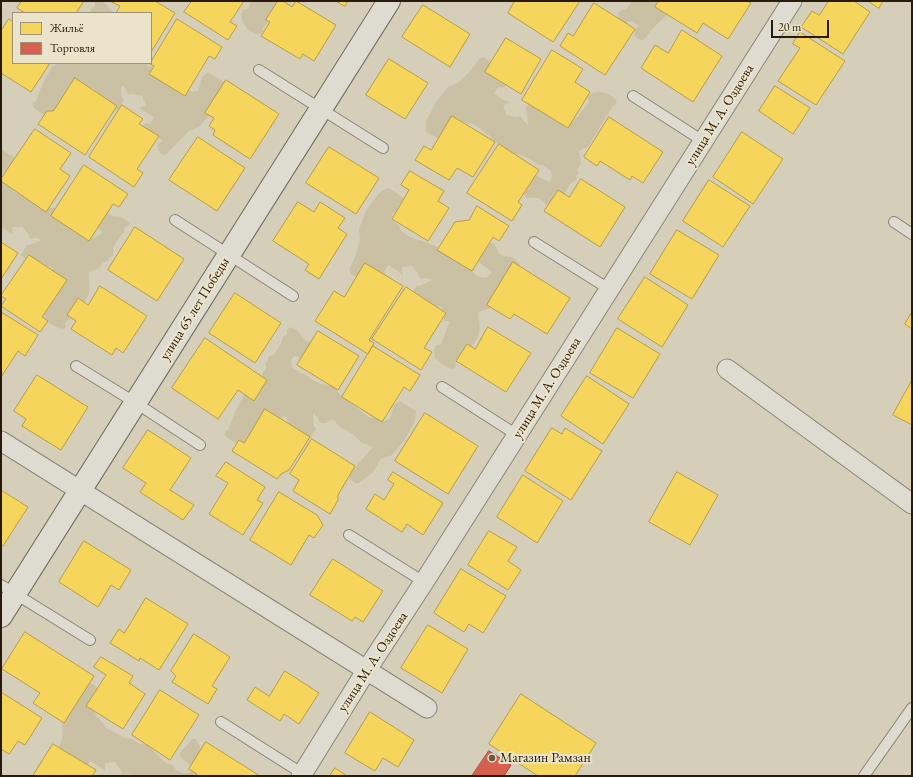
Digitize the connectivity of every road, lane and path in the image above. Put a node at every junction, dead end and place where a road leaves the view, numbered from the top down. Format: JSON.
{"nodes":[{"id":1,"x":389,"y":1,"type":"edge"},
{"id":2,"x":792,"y":1,"type":"edge"},
{"id":3,"x":259,"y":70,"type":"dead end"},
{"id":4,"x":633,"y":96,"type":"dead end"},
{"id":5,"x":321,"y":109,"type":"junction"},
{"id":6,"x":703,"y":141,"type":"junction"},
{"id":7,"x":383,"y":148,"type":"dead end"},
{"id":8,"x":175,"y":220,"type":"dead end"},
{"id":9,"x":894,"y":222,"type":"dead end"},
{"id":10,"x":912,"y":234,"type":"edge"},
{"id":11,"x":534,"y":242,"type":"dead end"},
{"id":12,"x":229,"y":255,"type":"junction"},
{"id":13,"x":609,"y":289,"type":"junction"},
{"id":14,"x":293,"y":296,"type":"dead end"},
{"id":15,"x":76,"y":366,"type":"dead end"},
{"id":16,"x":727,"y":369,"type":"dead end"},
{"id":17,"x":442,"y":387,"type":"dead end"},
{"id":18,"x":136,"y":403,"type":"junction"},
{"id":19,"x":517,"y":435,"type":"junction"},
{"id":20,"x":1,"y":441,"type":"edge"},
{"id":21,"x":200,"y":445,"type":"dead end"},
{"id":22,"x":80,"y":491,"type":"junction"},
{"id":23,"x":912,"y":504,"type":"edge"},
{"id":24,"x":349,"y":535,"type":"dead end"},
{"id":25,"x":424,"y":582,"type":"junction"},
{"id":26,"x":8,"y":589,"type":"edge"},
{"id":27,"x":1,"y":616,"type":"edge"},
{"id":28,"x":90,"y":640,"type":"dead end"},
{"id":29,"x":366,"y":671,"type":"junction"},
{"id":30,"x":427,"y":708,"type":"dead end"},
{"id":31,"x":912,"y":708,"type":"edge"},
{"id":32,"x":221,"y":722,"type":"dead end"},
{"id":33,"x":302,"y":775,"type":"edge"},
{"id":34,"x":864,"y":776,"type":"edge"}],
"edges":[{"from":1,"to":5,"type":"street","name":"улица 65 лет Победы"},
{"from":2,"to":6,"type":"street","name":"улица М. А. Оздоева"},
{"from":3,"to":5,"type":"lane"},
{"from":4,"to":6,"type":"lane"},
{"from":5,"to":7,"type":"lane"},
{"from":5,"to":12,"type":"street","name":"улица 65 лет Победы"},
{"from":6,"to":13,"type":"street","name":"улица М. А. Оздоева"},
{"from":8,"to":12,"type":"lane"},
{"from":9,"to":10,"type":"lane"},
{"from":11,"to":13,"type":"lane"},
{"from":12,"to":14,"type":"lane"},
{"from":12,"to":18,"type":"street","name":"улица 65 лет Победы"},
{"from":13,"to":19,"type":"street","name":"улица М. А. Оздоева"},
{"from":15,"to":18,"type":"lane"},
{"from":16,"to":23,"type":"street"},
{"from":17,"to":19,"type":"lane"},
{"from":18,"to":21,"type":"lane"},
{"from":18,"to":22,"type":"street","name":"улица 65 лет Победы"},
{"from":19,"to":25,"type":"street","name":"улица М. А. Оздоева"},
{"from":20,"to":22,"type":"street"},
{"from":22,"to":26,"type":"street","name":"улица 65 лет Победы"},
{"from":22,"to":29,"type":"street"},
{"from":24,"to":25,"type":"lane"},
{"from":25,"to":29,"type":"street","name":"улица М. А. Оздоева"},
{"from":26,"to":27,"type":"street","name":"улица 65 лет Победы"},
{"from":26,"to":28,"type":"lane"},
{"from":29,"to":30,"type":"street"},
{"from":29,"to":33,"type":"street","name":"улица М. А. Оздоева"},
{"from":31,"to":34,"type":"lane"},
{"from":32,"to":33,"type":"lane"}]}
